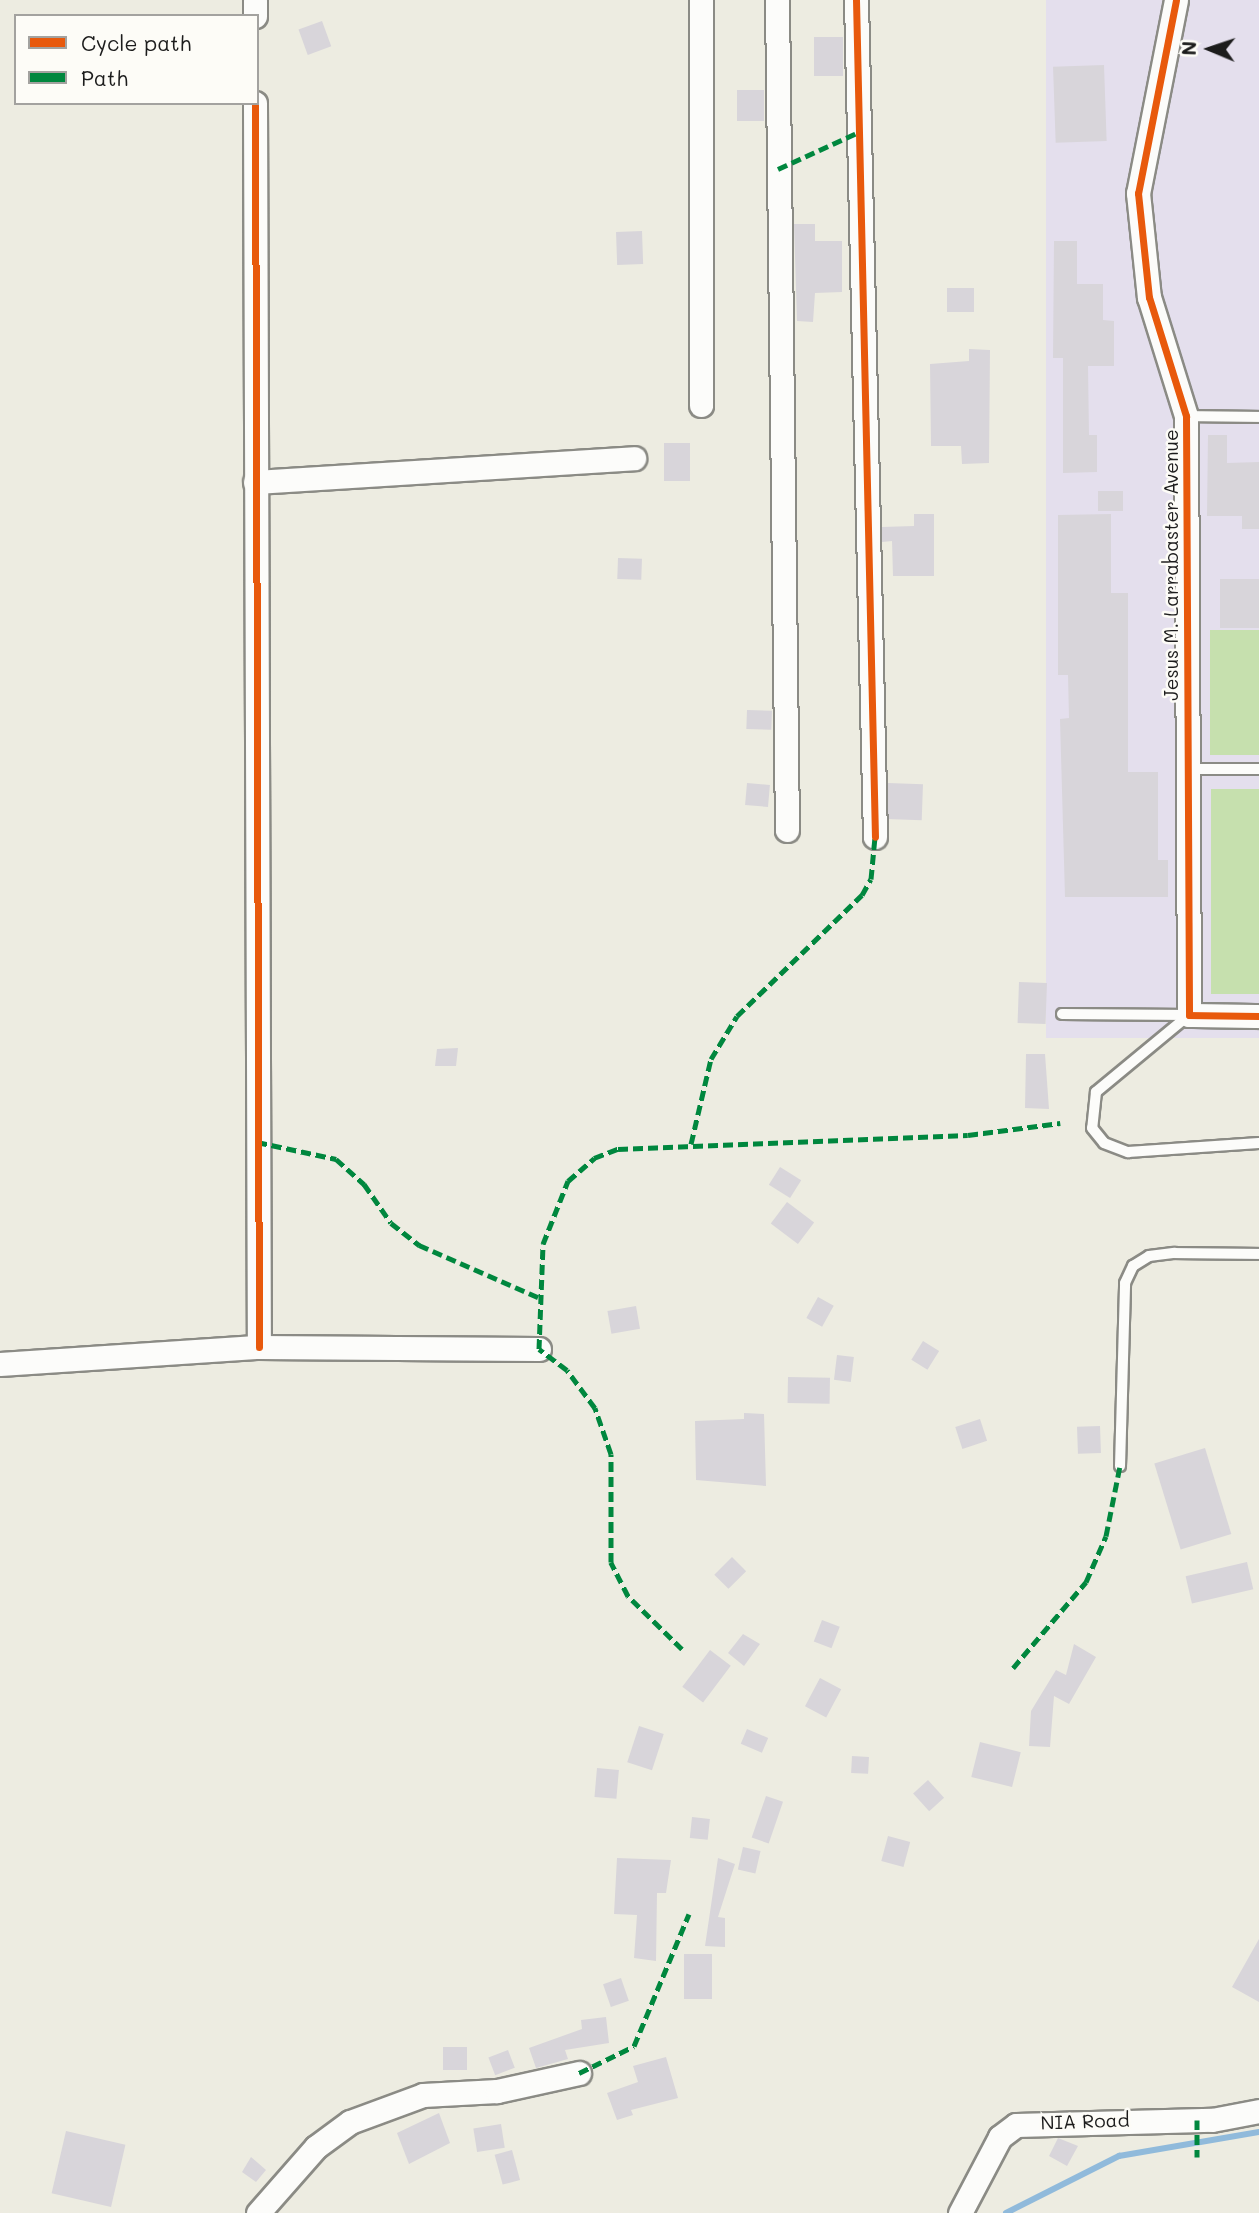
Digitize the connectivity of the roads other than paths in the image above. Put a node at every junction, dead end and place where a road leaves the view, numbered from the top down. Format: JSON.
{"nodes":[{"id":1,"x":701,"y":0,"type":"edge"},
{"id":2,"x":777,"y":0,"type":"edge"},
{"id":3,"x":856,"y":0,"type":"edge"},
{"id":4,"x":1176,"y":0,"type":"edge"},
{"id":5,"x":255,"y":105,"type":"edge"},
{"id":6,"x":701,"y":405,"type":"dead end"},
{"id":7,"x":1186,"y":416,"type":"junction"},
{"id":8,"x":1259,"y":417,"type":"edge"},
{"id":9,"x":634,"y":458,"type":"dead end"},
{"id":10,"x":255,"y":482,"type":"junction"},
{"id":11,"x":1188,"y":769,"type":"junction"},
{"id":12,"x":1259,"y":769,"type":"edge"},
{"id":13,"x":787,"y":830,"type":"dead end"},
{"id":14,"x":875,"y":836,"type":"dead end"},
{"id":15,"x":1062,"y":1014,"type":"dead end"},
{"id":16,"x":1189,"y":1015,"type":"junction"},
{"id":17,"x":1259,"y":1016,"type":"edge"},
{"id":18,"x":1259,"y":1143,"type":"edge"},
{"id":19,"x":1259,"y":1254,"type":"edge"},
{"id":20,"x":259,"y":1347,"type":"junction"},
{"id":21,"x":539,"y":1349,"type":"dead end"},
{"id":22,"x":0,"y":1364,"type":"edge"},
{"id":23,"x":1120,"y":1466,"type":"dead end"},
{"id":24,"x":579,"y":2073,"type":"dead end"},
{"id":25,"x":1259,"y":2111,"type":"edge"},
{"id":26,"x":258,"y":2213,"type":"edge"},
{"id":27,"x":960,"y":2213,"type":"edge"}],
"edges":[{"from":1,"to":6,"type":"street"},
{"from":2,"to":13,"type":"street"},
{"from":3,"to":14,"type":"street"},
{"from":4,"to":7,"type":"street","name":"Jesus M. Larrabaster Avenue"},
{"from":5,"to":10,"type":"street"},
{"from":7,"to":8,"type":"lane"},
{"from":7,"to":11,"type":"street","name":"Jesus M. Larrabaster Avenue"},
{"from":9,"to":10,"type":"street"},
{"from":10,"to":20,"type":"street"},
{"from":11,"to":12,"type":"lane"},
{"from":11,"to":16,"type":"street","name":"Jesus M. Larrabaster Avenue"},
{"from":15,"to":16,"type":"lane"},
{"from":16,"to":17,"type":"street"},
{"from":16,"to":18,"type":"lane"},
{"from":19,"to":23,"type":"lane"},
{"from":20,"to":21,"type":"street"},
{"from":20,"to":22,"type":"street"},
{"from":24,"to":26,"type":"street"},
{"from":25,"to":27,"type":"street","name":"NIA Road"}]}
